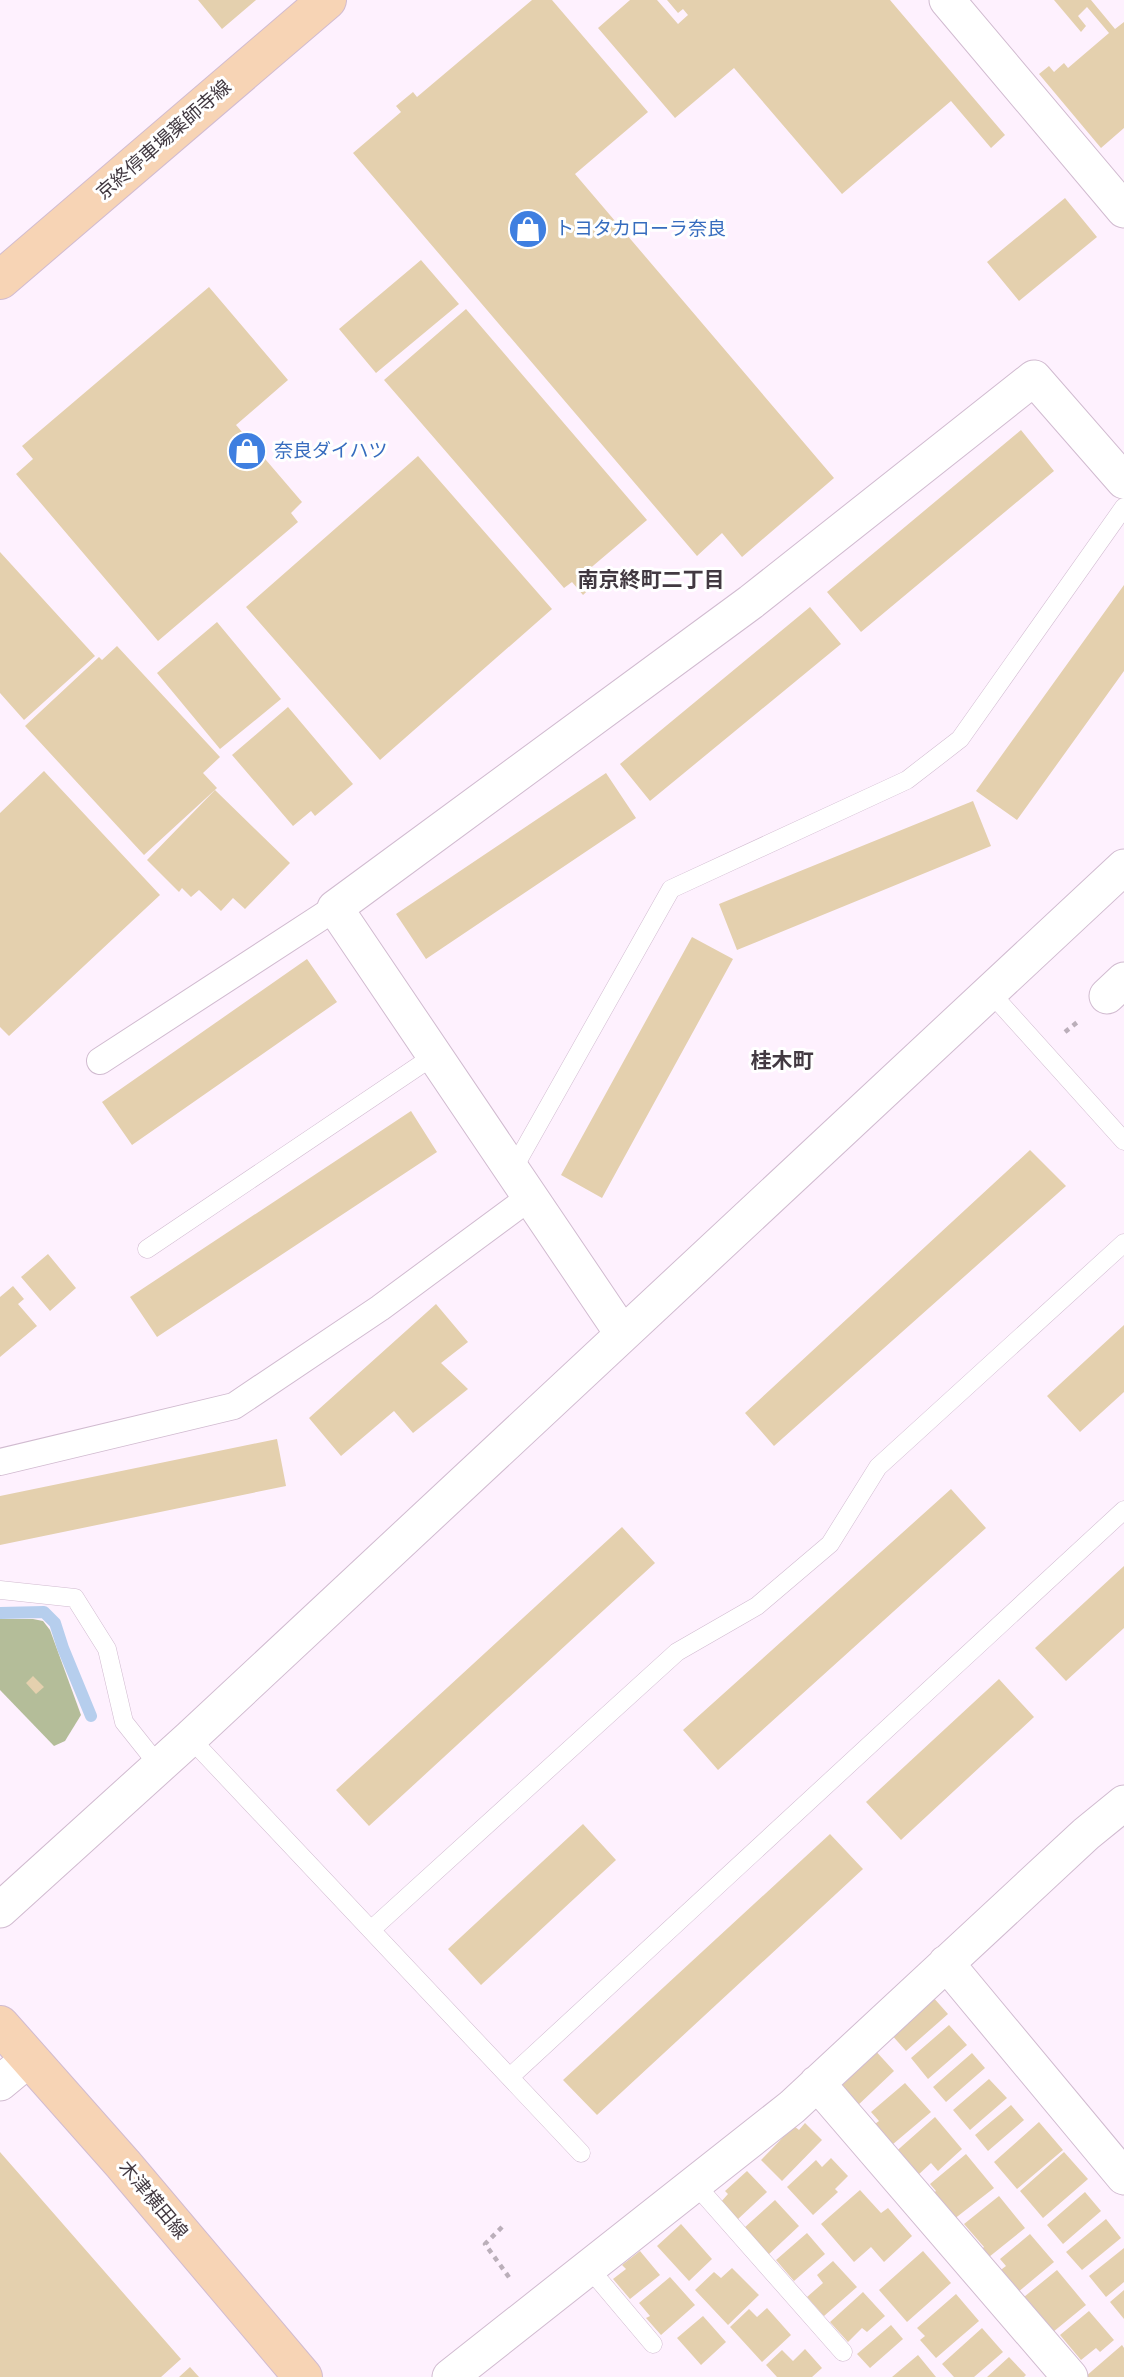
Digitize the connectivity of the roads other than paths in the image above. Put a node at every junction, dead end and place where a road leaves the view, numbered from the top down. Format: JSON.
{"nodes":[{"id":1,"x":327,"y":0,"type":"edge"},
{"id":2,"x":947,"y":0,"type":"edge"},
{"id":3,"x":1124,"y":210,"type":"edge"},
{"id":4,"x":0,"y":280,"type":"edge"},
{"id":5,"x":1124,"y":481,"type":"edge"},
{"id":6,"x":1124,"y":507,"type":"edge"},
{"id":7,"x":1124,"y":867,"type":"edge"},
{"id":8,"x":335,"y":908,"type":"junction"},
{"id":9,"x":990,"y":992,"type":"junction"},
{"id":10,"x":435,"y":1055,"type":"junction"},
{"id":11,"x":100,"y":1061,"type":"dead end"},
{"id":12,"x":1124,"y":1141,"type":"edge"},
{"id":13,"x":521,"y":1184,"type":"junction"},
{"id":14,"x":1124,"y":1243,"type":"edge"},
{"id":15,"x":147,"y":1249,"type":"dead end"},
{"id":16,"x":622,"y":1334,"type":"junction"},
{"id":17,"x":0,"y":1462,"type":"edge"},
{"id":18,"x":1124,"y":1510,"type":"edge"},
{"id":19,"x":0,"y":1590,"type":"edge"},
{"id":20,"x":190,"y":1738,"type":"junction"},
{"id":21,"x":159,"y":1766,"type":"junction"},
{"id":22,"x":1124,"y":1803,"type":"edge"},
{"id":23,"x":0,"y":1910,"type":"edge"},
{"id":24,"x":372,"y":1929,"type":"junction"},
{"id":25,"x":946,"y":1963,"type":"junction"},
{"id":26,"x":0,"y":2025,"type":"edge"},
{"id":27,"x":29,"y":2059,"type":"junction"},
{"id":28,"x":510,"y":2077,"type":"junction"},
{"id":29,"x":0,"y":2083,"type":"edge"},
{"id":30,"x":817,"y":2083,"type":"junction"},
{"id":31,"x":581,"y":2153,"type":"dead end"},
{"id":32,"x":1124,"y":2177,"type":"edge"},
{"id":33,"x":695,"y":2184,"type":"junction"},
{"id":34,"x":589,"y":2268,"type":"junction"},
{"id":35,"x":653,"y":2344,"type":"dead end"},
{"id":36,"x":843,"y":2352,"type":"dead end"},
{"id":37,"x":303,"y":2377,"type":"edge"},
{"id":38,"x":450,"y":2377,"type":"edge"},
{"id":39,"x":1070,"y":2377,"type":"edge"}],
"edges":[{"from":1,"to":4,"type":"main road","name":"京終停車場薬師寺線"},
{"from":2,"to":3,"type":"street"},
{"from":5,"to":8,"type":"street"},
{"from":6,"to":13,"type":"lane"},
{"from":7,"to":9,"type":"street"},
{"from":8,"to":10,"type":"street"},
{"from":8,"to":11,"type":"street"},
{"from":9,"to":12,"type":"lane"},
{"from":9,"to":16,"type":"street"},
{"from":10,"to":13,"type":"street"},
{"from":10,"to":15,"type":"lane"},
{"from":13,"to":16,"type":"street"},
{"from":13,"to":17,"type":"street"},
{"from":14,"to":24,"type":"lane"},
{"from":16,"to":20,"type":"street"},
{"from":18,"to":28,"type":"lane"},
{"from":19,"to":21,"type":"lane"},
{"from":20,"to":21,"type":"street"},
{"from":20,"to":24,"type":"lane"},
{"from":21,"to":23,"type":"street"},
{"from":22,"to":25,"type":"street"},
{"from":24,"to":28,"type":"lane"},
{"from":25,"to":30,"type":"street"},
{"from":25,"to":32,"type":"street"},
{"from":26,"to":27,"type":"main road","name":"木津横田線"},
{"from":27,"to":29,"type":"street"},
{"from":27,"to":37,"type":"main road","name":"木津横田線"},
{"from":28,"to":31,"type":"lane"},
{"from":30,"to":33,"type":"street"},
{"from":30,"to":39,"type":"street"},
{"from":33,"to":34,"type":"street"},
{"from":33,"to":36,"type":"lane"},
{"from":34,"to":35,"type":"lane"},
{"from":34,"to":38,"type":"street"}]}
